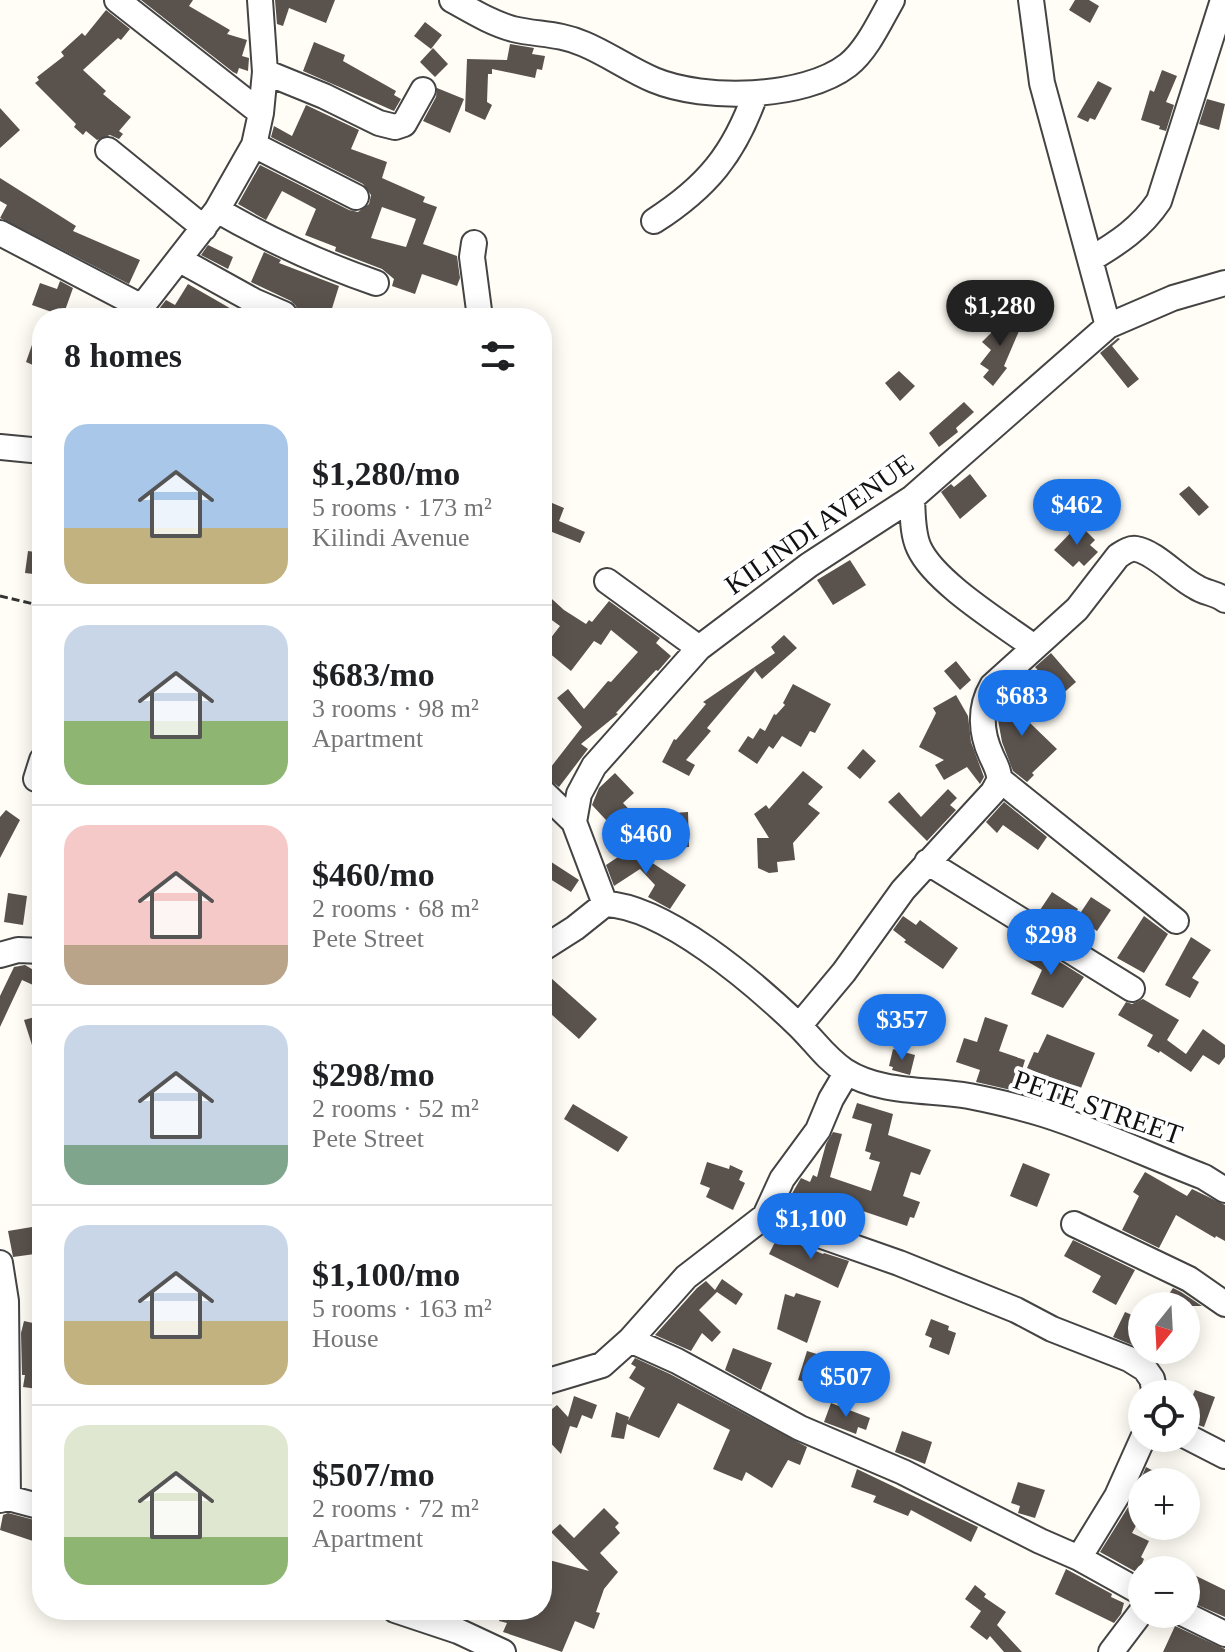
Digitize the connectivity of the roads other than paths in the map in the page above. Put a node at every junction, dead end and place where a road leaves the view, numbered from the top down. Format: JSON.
{"nodes":[{"id":1,"x":117,"y":0,"type":"edge"},
{"id":2,"x":260,"y":0,"type":"edge"},
{"id":3,"x":452,"y":0,"type":"edge"},
{"id":4,"x":892,"y":0,"type":"edge"},
{"id":5,"x":1031,"y":0,"type":"edge"},
{"id":6,"x":1223,"y":0,"type":"edge"},
{"id":7,"x":265,"y":72,"type":"junction"},
{"id":8,"x":423,"y":90,"type":"dead end"},
{"id":9,"x":755,"y":95,"type":"junction"},
{"id":10,"x":261,"y":113,"type":"junction"},
{"id":11,"x":254,"y":145,"type":"junction"},
{"id":12,"x":108,"y":150,"type":"dead end"},
{"id":13,"x":356,"y":197,"type":"dead end"},
{"id":14,"x":211,"y":219,"type":"junction"},
{"id":15,"x":654,"y":221,"type":"dead end"},
{"id":16,"x":0,"y":233,"type":"edge"},
{"id":17,"x":474,"y":243,"type":"dead end"},
{"id":18,"x":1091,"y":259,"type":"junction"},
{"id":19,"x":180,"y":260,"type":"junction"},
{"id":20,"x":376,"y":283,"type":"dead end"},
{"id":21,"x":1225,"y":283,"type":"edge"},
{"id":22,"x":129,"y":308,"type":"edge"},
{"id":23,"x":139,"y":308,"type":"edge"},
{"id":24,"x":271,"y":308,"type":"edge"},
{"id":25,"x":479,"y":308,"type":"edge"},
{"id":26,"x":1108,"y":326,"type":"junction"},
{"id":27,"x":0,"y":447,"type":"edge"},
{"id":28,"x":32,"y":450,"type":"edge"},
{"id":29,"x":912,"y":498,"type":"junction"},
{"id":30,"x":607,"y":581,"type":"dead end"},
{"id":31,"x":1225,"y":600,"type":"edge"},
{"id":32,"x":1034,"y":647,"type":"junction"},
{"id":33,"x":699,"y":648,"type":"junction"},
{"id":34,"x":999,"y":779,"type":"junction"},
{"id":35,"x":552,"y":801,"type":"edge"},
{"id":36,"x":574,"y":822,"type":"junction"},
{"id":37,"x":927,"y":862,"type":"junction"},
{"id":38,"x":605,"y":904,"type":"junction"},
{"id":39,"x":1176,"y":921,"type":"dead end"},
{"id":40,"x":552,"y":943,"type":"edge"},
{"id":41,"x":32,"y":951,"type":"edge"},
{"id":42,"x":0,"y":955,"type":"edge"},
{"id":43,"x":1132,"y":989,"type":"dead end"},
{"id":44,"x":799,"y":1026,"type":"junction"},
{"id":45,"x":847,"y":1072,"type":"junction"},
{"id":46,"x":1225,"y":1190,"type":"edge"},
{"id":47,"x":765,"y":1216,"type":"junction"},
{"id":48,"x":1074,"y":1224,"type":"dead end"},
{"id":49,"x":0,"y":1263,"type":"edge"},
{"id":50,"x":1225,"y":1304,"type":"edge"},
{"id":51,"x":630,"y":1340,"type":"junction"},
{"id":52,"x":552,"y":1380,"type":"edge"},
{"id":53,"x":1152,"y":1380,"type":"edge"},
{"id":54,"x":1200,"y":1443,"type":"edge"},
{"id":55,"x":1137,"y":1452,"type":"edge"},
{"id":56,"x":1225,"y":1456,"type":"edge"},
{"id":57,"x":4,"y":1499,"type":"edge"},
{"id":58,"x":32,"y":1505,"type":"edge"},
{"id":59,"x":1079,"y":1558,"type":"junction"},
{"id":60,"x":1128,"y":1585,"type":"edge"},
{"id":61,"x":459,"y":1620,"type":"edge"},
{"id":62,"x":1200,"y":1622,"type":"edge"},
{"id":63,"x":1129,"y":1628,"type":"edge"},
{"id":64,"x":1225,"y":1634,"type":"edge"},
{"id":65,"x":503,"y":1652,"type":"edge"},
{"id":66,"x":1111,"y":1652,"type":"edge"}],
"edges":[{"from":1,"to":10,"type":"street"},
{"from":2,"to":7,"type":"street"},
{"from":3,"to":9,"type":"street"},
{"from":4,"to":9,"type":"street"},
{"from":5,"to":18,"type":"street"},
{"from":6,"to":18,"type":"street"},
{"from":7,"to":8,"type":"street"},
{"from":7,"to":10,"type":"street"},
{"from":9,"to":15,"type":"street"},
{"from":10,"to":11,"type":"street"},
{"from":11,"to":13,"type":"street"},
{"from":11,"to":14,"type":"street"},
{"from":12,"to":14,"type":"street"},
{"from":14,"to":19,"type":"street"},
{"from":14,"to":20,"type":"street"},
{"from":16,"to":22,"type":"street"},
{"from":17,"to":25,"type":"street"},
{"from":18,"to":26,"type":"street"},
{"from":19,"to":23,"type":"street"},
{"from":19,"to":24,"type":"street"},
{"from":21,"to":26,"type":"street","name":"KILINDI AVENUE"},
{"from":26,"to":29,"type":"street","name":"KILINDI AVENUE"},
{"from":27,"to":28,"type":"street"},
{"from":29,"to":32,"type":"street"},
{"from":29,"to":33,"type":"street","name":"KILINDI AVENUE"},
{"from":30,"to":33,"type":"street"},
{"from":31,"to":32,"type":"street"},
{"from":32,"to":34,"type":"street"},
{"from":33,"to":36,"type":"street","name":"KILINDI AVENUE"},
{"from":34,"to":37,"type":"street"},
{"from":34,"to":39,"type":"street"},
{"from":35,"to":36,"type":"street"},
{"from":36,"to":38,"type":"street"},
{"from":37,"to":43,"type":"street"},
{"from":37,"to":44,"type":"street"},
{"from":38,"to":40,"type":"street"},
{"from":38,"to":44,"type":"street","name":"PETE STREET"},
{"from":41,"to":42,"type":"street"},
{"from":44,"to":45,"type":"street","name":"PETE STREET"},
{"from":45,"to":46,"type":"street","name":"PETE STREET"},
{"from":45,"to":47,"type":"street"},
{"from":47,"to":51,"type":"street"},
{"from":47,"to":53,"type":"street"},
{"from":48,"to":50,"type":"street"},
{"from":49,"to":57,"type":"street"},
{"from":51,"to":52,"type":"street"},
{"from":51,"to":59,"type":"street"},
{"from":54,"to":56,"type":"street"},
{"from":55,"to":59,"type":"street"},
{"from":57,"to":58,"type":"street"},
{"from":59,"to":60,"type":"street"},
{"from":61,"to":65,"type":"street"},
{"from":62,"to":64,"type":"street"},
{"from":63,"to":66,"type":"street"}]}
